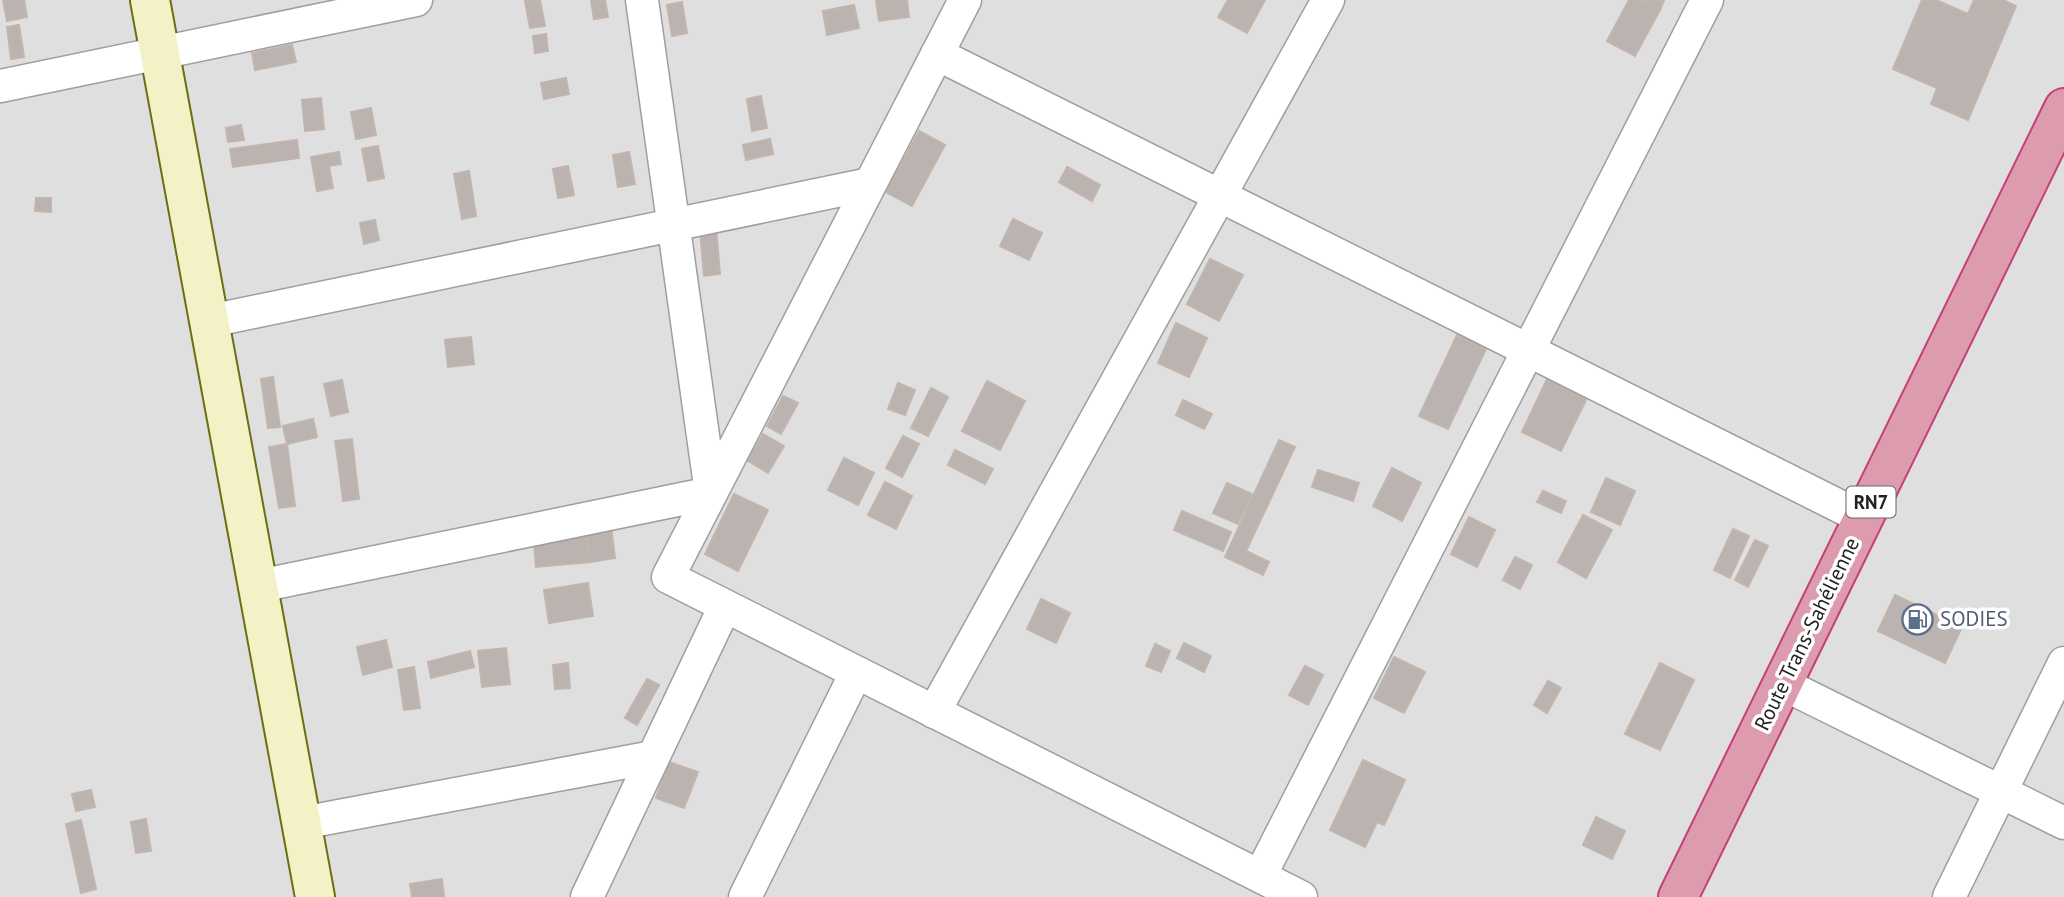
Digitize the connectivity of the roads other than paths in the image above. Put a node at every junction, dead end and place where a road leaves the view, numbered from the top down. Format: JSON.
{"nodes":[{"id":1,"x":150,"y":0,"type":"edge"},
{"id":2,"x":416,"y":0,"type":"edge"},
{"id":3,"x":642,"y":0,"type":"edge"},
{"id":4,"x":965,"y":0,"type":"edge"},
{"id":5,"x":1328,"y":0,"type":"edge"},
{"id":6,"x":1707,"y":0,"type":"edge"},
{"id":7,"x":161,"y":53,"type":"junction"},
{"id":8,"x":937,"y":54,"type":"junction"},
{"id":9,"x":0,"y":86,"type":"edge"},
{"id":10,"x":2064,"y":108,"type":"edge"},
{"id":11,"x":870,"y":184,"type":"junction"},
{"id":12,"x":1219,"y":196,"type":"junction"},
{"id":13,"x":674,"y":225,"type":"junction"},
{"id":14,"x":210,"y":321,"type":"junction"},
{"id":15,"x":1528,"y":351,"type":"junction"},
{"id":16,"x":711,"y":493,"type":"junction"},
{"id":17,"x":1863,"y":518,"type":"junction"},
{"id":18,"x":259,"y":586,"type":"junction"},
{"id":19,"x":725,"y":606,"type":"junction"},
{"id":20,"x":2064,"y":663,"type":"edge"},
{"id":21,"x":856,"y":673,"type":"junction"},
{"id":22,"x":1783,"y":684,"type":"junction"},
{"id":23,"x":933,"y":712,"type":"junction"},
{"id":24,"x":653,"y":757,"type":"junction"},
{"id":25,"x":2001,"y":792,"type":"junction"},
{"id":26,"x":302,"y":823,"type":"junction"},
{"id":27,"x":2064,"y":823,"type":"edge"},
{"id":28,"x":1260,"y":876,"type":"junction"},
{"id":29,"x":316,"y":897,"type":"edge"},
{"id":30,"x":587,"y":897,"type":"edge"},
{"id":31,"x":745,"y":897,"type":"edge"},
{"id":32,"x":1301,"y":897,"type":"edge"},
{"id":33,"x":1678,"y":897,"type":"edge"},
{"id":34,"x":1949,"y":897,"type":"edge"}],
"edges":[{"from":1,"to":7,"type":"street"},
{"from":2,"to":7,"type":"street"},
{"from":3,"to":13,"type":"street"},
{"from":4,"to":8,"type":"street"},
{"from":5,"to":12,"type":"street"},
{"from":6,"to":15,"type":"street"},
{"from":7,"to":9,"type":"street"},
{"from":7,"to":14,"type":"street"},
{"from":8,"to":11,"type":"street"},
{"from":8,"to":12,"type":"street"},
{"from":10,"to":17,"type":"highway","name":"Route Trans-Sahélienne","number":"RN7"},
{"from":11,"to":13,"type":"street"},
{"from":11,"to":16,"type":"street"},
{"from":12,"to":15,"type":"street"},
{"from":12,"to":23,"type":"street"},
{"from":13,"to":14,"type":"street"},
{"from":13,"to":16,"type":"street"},
{"from":14,"to":18,"type":"street"},
{"from":15,"to":17,"type":"street"},
{"from":15,"to":28,"type":"street"},
{"from":16,"to":18,"type":"street"},
{"from":16,"to":19,"type":"street"},
{"from":17,"to":22,"type":"highway","name":"Route Trans-Sahélienne","number":"RN7"},
{"from":18,"to":26,"type":"street"},
{"from":19,"to":21,"type":"street"},
{"from":19,"to":24,"type":"street"},
{"from":20,"to":25,"type":"street"},
{"from":21,"to":23,"type":"street"},
{"from":21,"to":31,"type":"street"},
{"from":22,"to":25,"type":"street"},
{"from":22,"to":33,"type":"highway","name":"Route Trans-Sahélienne","number":"RN7"},
{"from":23,"to":28,"type":"street"},
{"from":24,"to":26,"type":"street"},
{"from":24,"to":30,"type":"street"},
{"from":25,"to":27,"type":"street"},
{"from":25,"to":34,"type":"street"},
{"from":26,"to":29,"type":"street"},
{"from":28,"to":32,"type":"street"}]}
